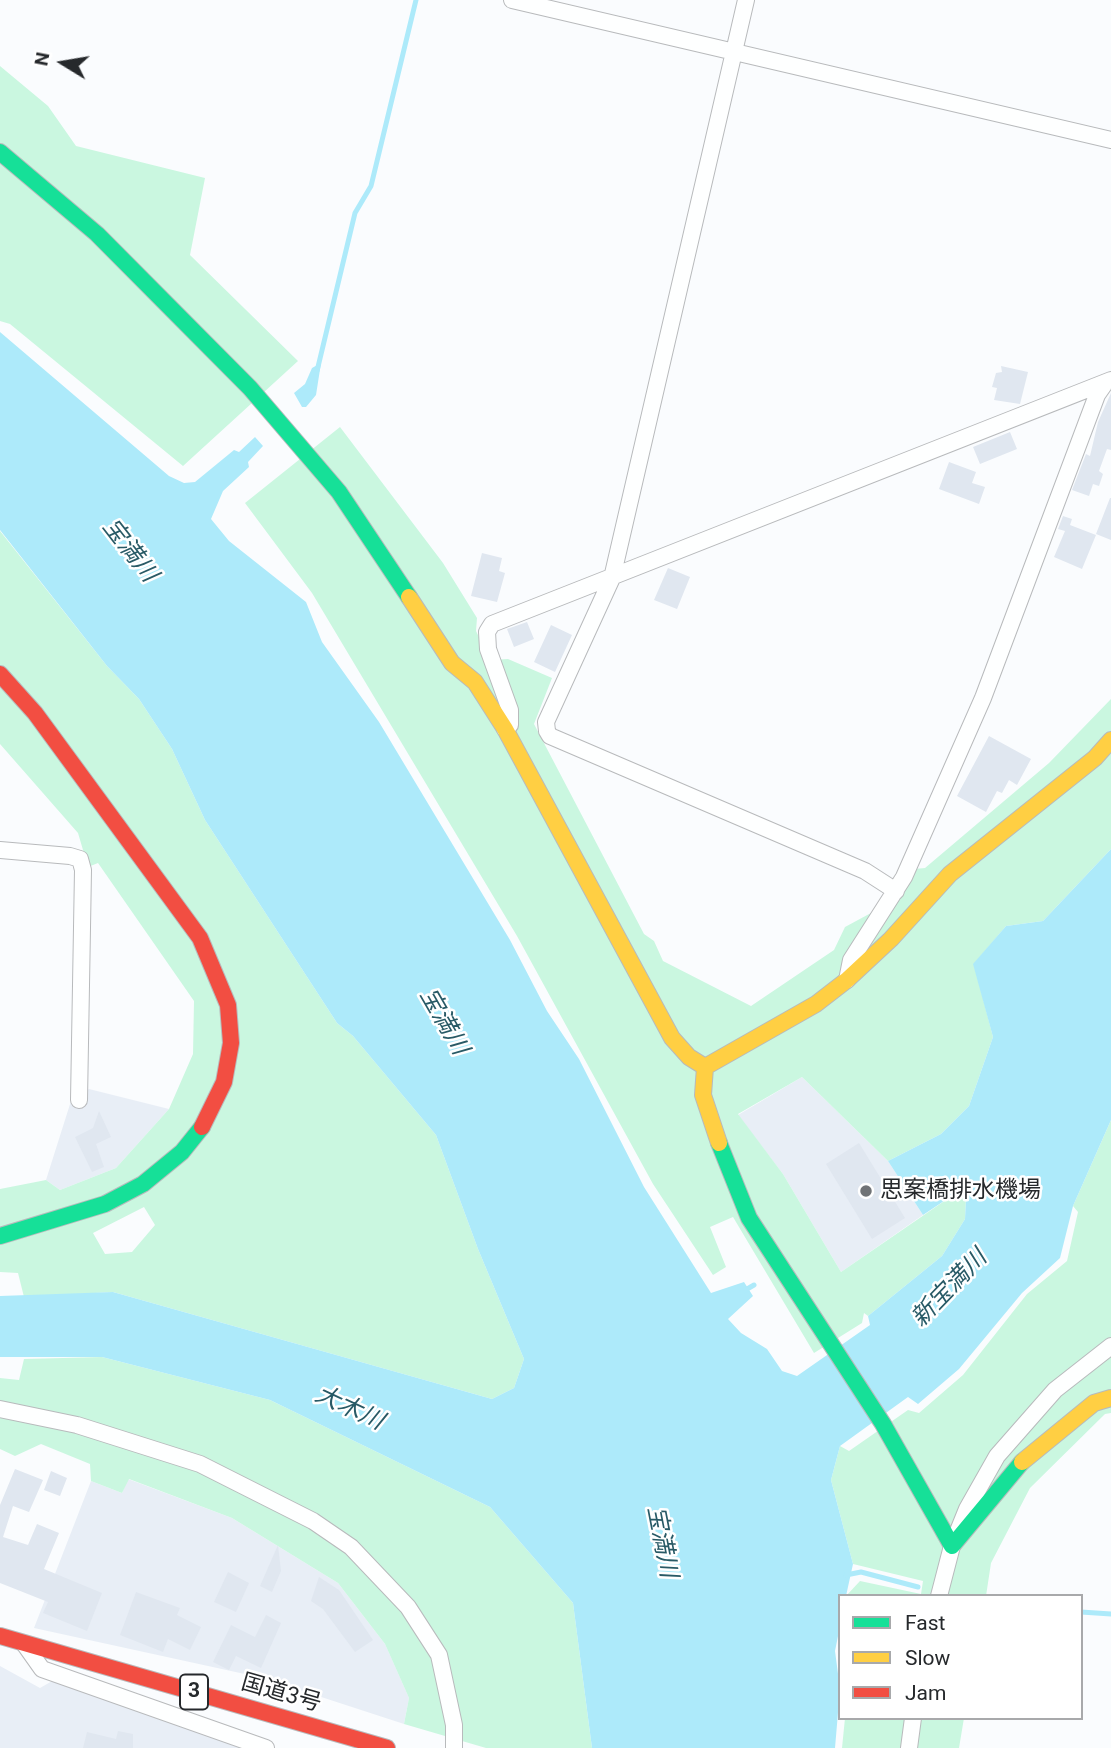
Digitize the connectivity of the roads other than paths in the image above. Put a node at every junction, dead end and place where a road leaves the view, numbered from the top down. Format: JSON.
{"nodes":[{"id":1,"x":512,"y":0,"type":"edge"},
{"id":2,"x":747,"y":0,"type":"edge"},
{"id":3,"x":734,"y":51,"type":"junction"},
{"id":4,"x":1111,"y":140,"type":"edge"},
{"id":5,"x":0,"y":152,"type":"edge"},
{"id":6,"x":1109,"y":381,"type":"edge"},
{"id":7,"x":612,"y":578,"type":"junction"},
{"id":8,"x":0,"y":674,"type":"edge"},
{"id":9,"x":505,"y":729,"type":"junction"},
{"id":10,"x":1111,"y":740,"type":"edge"},
{"id":11,"x":0,"y":849,"type":"edge"},
{"id":12,"x":896,"y":891,"type":"junction"},
{"id":13,"x":847,"y":980,"type":"junction"},
{"id":14,"x":705,"y":1067,"type":"junction"},
{"id":15,"x":79,"y":1100,"type":"dead end"},
{"id":16,"x":0,"y":1237,"type":"edge"},
{"id":17,"x":1111,"y":1346,"type":"edge"},
{"id":18,"x":1111,"y":1398,"type":"edge"},
{"id":19,"x":0,"y":1409,"type":"edge"},
{"id":20,"x":952,"y":1546,"type":"junction"},
{"id":21,"x":940,"y":1594,"type":"edge"},
{"id":22,"x":0,"y":1636,"type":"edge"},
{"id":23,"x":24,"y":1644,"type":"junction"},
{"id":24,"x":913,"y":1720,"type":"edge"},
{"id":25,"x":266,"y":1748,"type":"edge"},
{"id":26,"x":387,"y":1748,"type":"edge"},
{"id":27,"x":454,"y":1748,"type":"edge"},
{"id":28,"x":909,"y":1748,"type":"edge"}],
"edges":[{"from":1,"to":3,"type":"street"},
{"from":2,"to":3,"type":"street"},
{"from":3,"to":4,"type":"street"},
{"from":3,"to":7,"type":"street"},
{"from":5,"to":9,"type":"main road"},
{"from":6,"to":7,"type":"street"},
{"from":6,"to":12,"type":"street"},
{"from":7,"to":9,"type":"street"},
{"from":7,"to":12,"type":"street"},
{"from":8,"to":16,"type":"main road"},
{"from":9,"to":14,"type":"main road"},
{"from":10,"to":13,"type":"main road"},
{"from":11,"to":15,"type":"street"},
{"from":12,"to":13,"type":"street"},
{"from":13,"to":14,"type":"main road"},
{"from":14,"to":20,"type":"main road"},
{"from":17,"to":20,"type":"street"},
{"from":18,"to":20,"type":"main road"},
{"from":19,"to":27,"type":"street"},
{"from":20,"to":21,"type":"street"},
{"from":22,"to":23,"type":"main road","name":"国道3号","number":"3"},
{"from":23,"to":25,"type":"street"},
{"from":23,"to":26,"type":"main road","name":"国道3号","number":"3"},
{"from":24,"to":28,"type":"street"}]}
